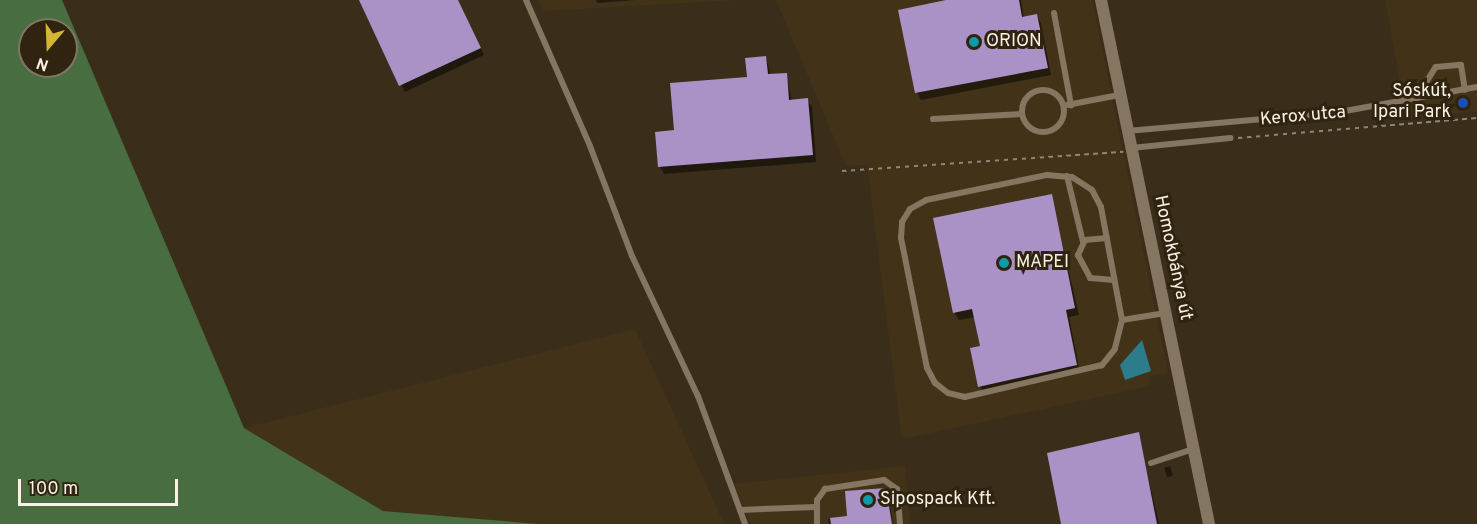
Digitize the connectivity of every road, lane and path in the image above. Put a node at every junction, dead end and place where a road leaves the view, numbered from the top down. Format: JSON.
{"nodes":[{"id":1,"x":526,"y":0,"type":"edge"},
{"id":2,"x":1101,"y":0,"type":"edge"},
{"id":3,"x":1054,"y":12,"type":"dead end"},
{"id":4,"x":1477,"y":87,"type":"edge"},
{"id":5,"x":1465,"y":90,"type":"junction"},
{"id":6,"x":1119,"y":95,"type":"junction"},
{"id":7,"x":1415,"y":100,"type":"junction"},
{"id":8,"x":1067,"y":105,"type":"junction"},
{"id":9,"x":1022,"y":114,"type":"junction"},
{"id":10,"x":1477,"y":118,"type":"edge"},
{"id":11,"x":933,"y":119,"type":"dead end"},
{"id":12,"x":1126,"y":131,"type":"junction"},
{"id":13,"x":1232,"y":138,"type":"joint"},
{"id":14,"x":1131,"y":150,"type":"junction"},
{"id":15,"x":843,"y":171,"type":"dead end"},
{"id":16,"x":1067,"y":176,"type":"junction"},
{"id":17,"x":1107,"y":238,"type":"junction"},
{"id":18,"x":1083,"y":242,"type":"junction"},
{"id":19,"x":1114,"y":280,"type":"junction"},
{"id":20,"x":1165,"y":313,"type":"junction"},
{"id":21,"x":1122,"y":320,"type":"junction"},
{"id":22,"x":1193,"y":449,"type":"junction"},
{"id":23,"x":1151,"y":463,"type":"dead end"},
{"id":24,"x":816,"y":507,"type":"junction"},
{"id":25,"x":740,"y":510,"type":"junction"},
{"id":26,"x":745,"y":524,"type":"edge"},
{"id":27,"x":817,"y":524,"type":"edge"},
{"id":28,"x":900,"y":524,"type":"edge"},
{"id":29,"x":1209,"y":524,"type":"edge"}],
"edges":[{"from":1,"to":25,"type":"lane"},
{"from":2,"to":6,"type":"street","name":"Homokbánya út"},
{"from":3,"to":8,"type":"lane"},
{"from":4,"to":5,"type":"lane"},
{"from":5,"to":7,"type":"lane"},
{"from":5,"to":7,"type":"lane"},
{"from":6,"to":8,"type":"lane"},
{"from":6,"to":12,"type":"street","name":"Homokbánya út"},
{"from":7,"to":12,"type":"lane"},
{"from":8,"to":9,"type":"lane"},
{"from":8,"to":9,"type":"lane"},
{"from":9,"to":11,"type":"lane"},
{"from":10,"to":13,"type":"path","name":"Kerox utca"},
{"from":12,"to":14,"type":"street","name":"Homokbánya út"},
{"from":13,"to":14,"type":"lane"},
{"from":14,"to":15,"type":"path"},
{"from":14,"to":20,"type":"street","name":"Homokbánya út"},
{"from":16,"to":17,"type":"lane"},
{"from":16,"to":18,"type":"lane"},
{"from":16,"to":21,"type":"lane"},
{"from":17,"to":18,"type":"lane"},
{"from":17,"to":19,"type":"lane"},
{"from":18,"to":19,"type":"lane"},
{"from":19,"to":21,"type":"lane"},
{"from":20,"to":21,"type":"lane"},
{"from":20,"to":22,"type":"street","name":"Homokbánya út"},
{"from":22,"to":23,"type":"lane"},
{"from":22,"to":29,"type":"street","name":"Homokbánya út"},
{"from":24,"to":25,"type":"lane"},
{"from":24,"to":27,"type":"lane"},
{"from":24,"to":28,"type":"lane"},
{"from":25,"to":26,"type":"lane"}]}
